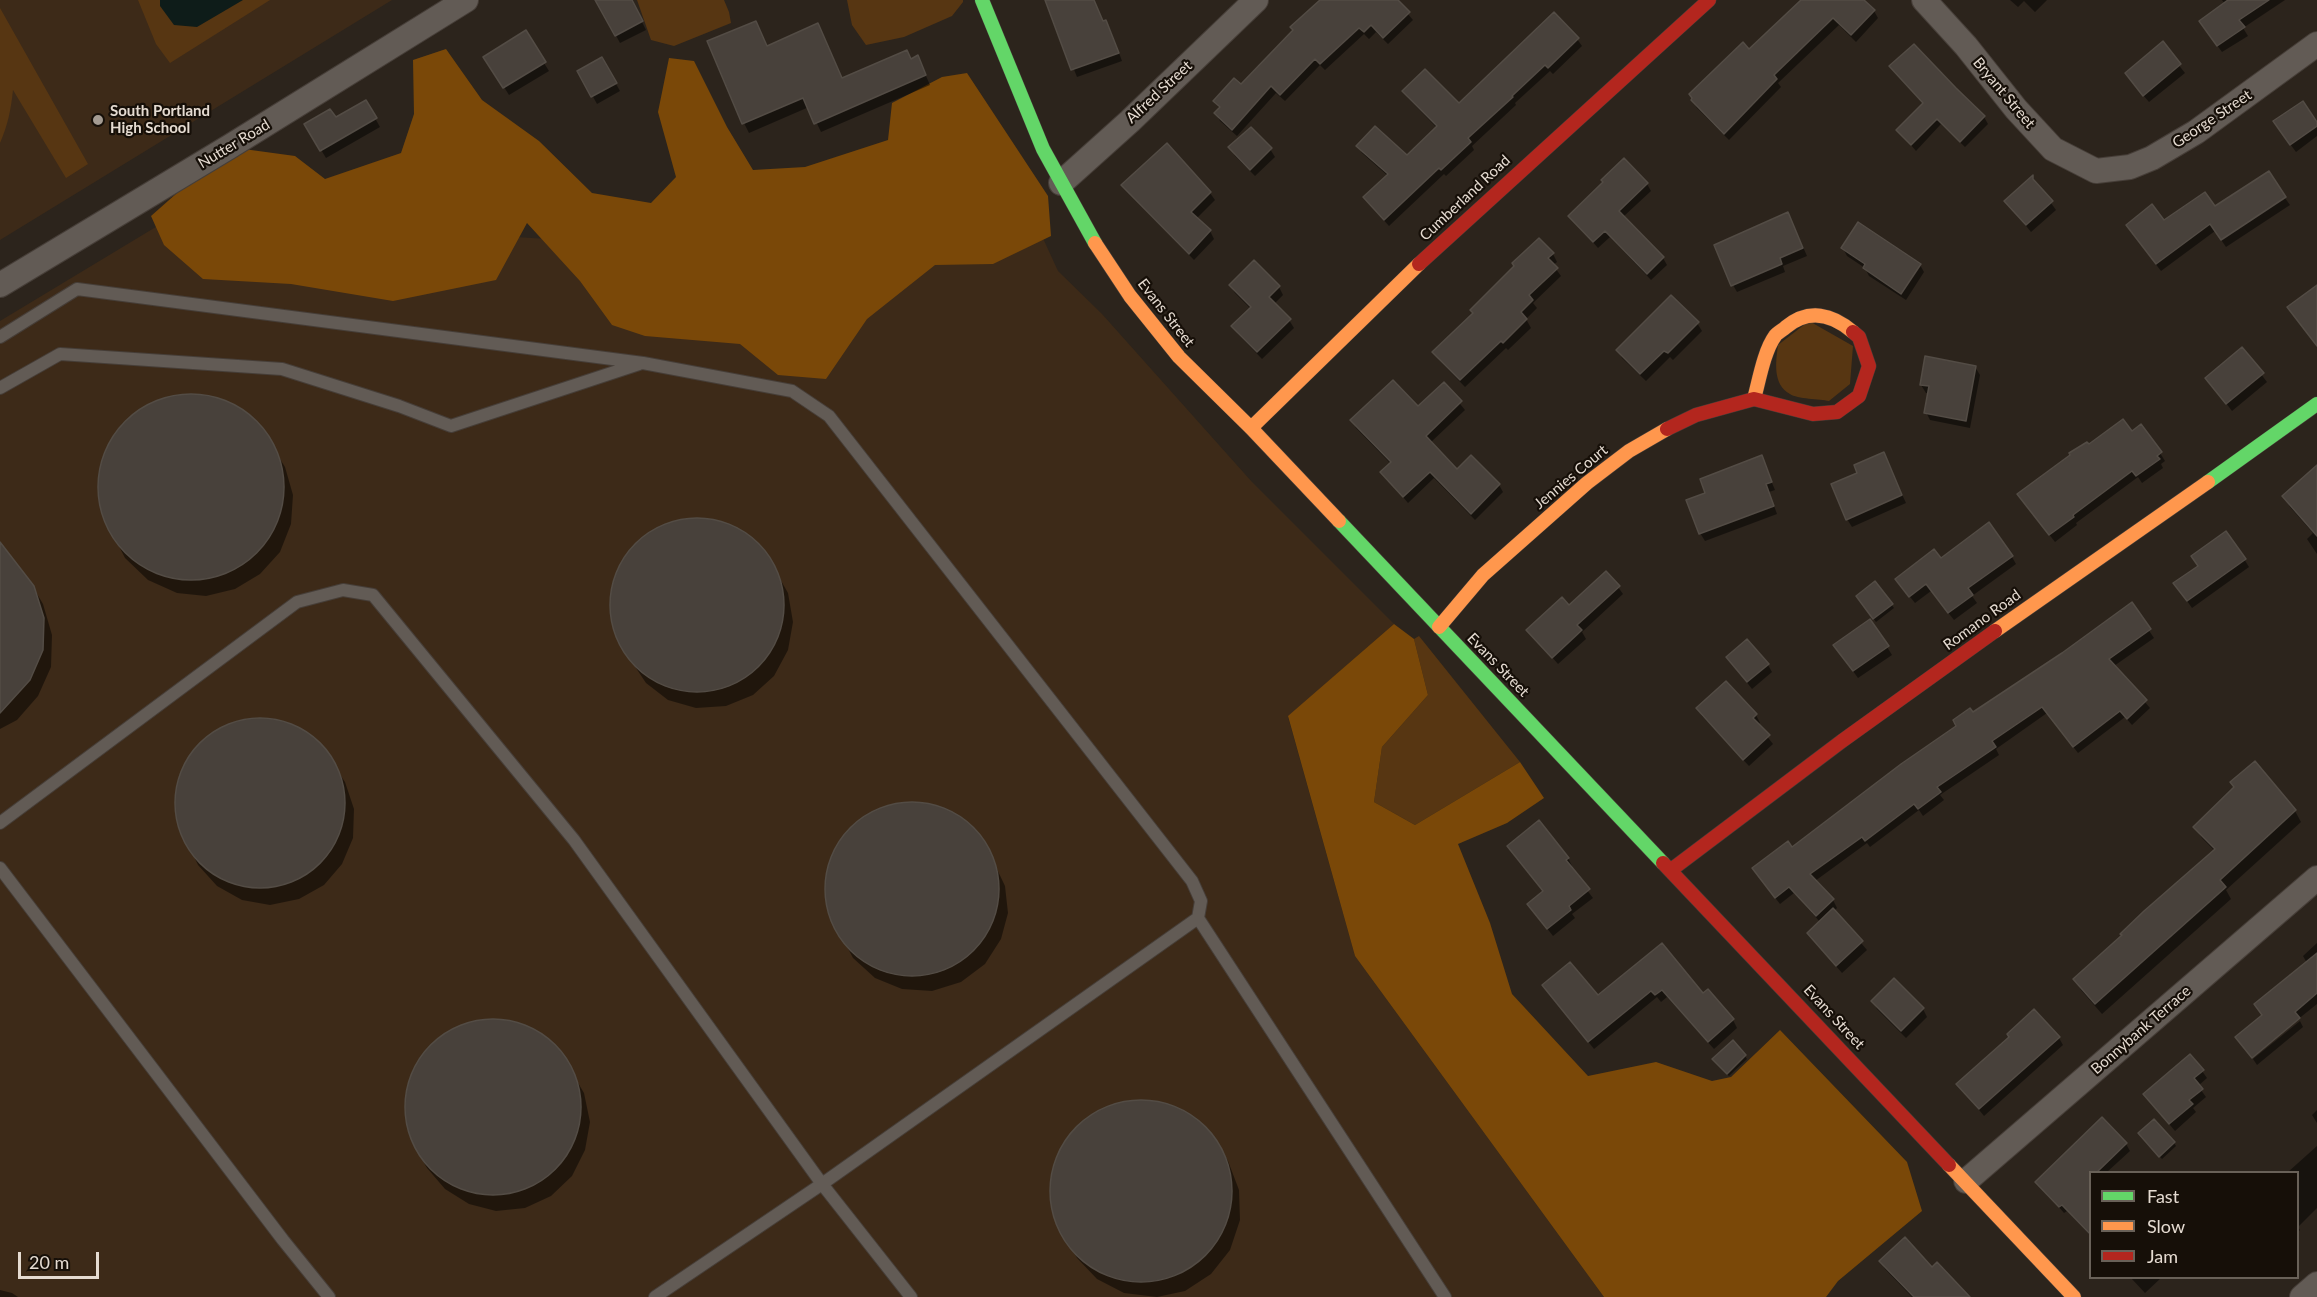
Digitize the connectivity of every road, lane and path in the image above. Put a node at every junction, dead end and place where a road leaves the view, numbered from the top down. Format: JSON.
{"nodes":[{"id":1,"x":466,"y":0,"type":"edge"},
{"id":2,"x":982,"y":0,"type":"edge"},
{"id":3,"x":1256,"y":0,"type":"edge"},
{"id":4,"x":1709,"y":0,"type":"edge"},
{"id":5,"x":1924,"y":0,"type":"edge"},
{"id":6,"x":2317,"y":44,"type":"edge"},
{"id":7,"x":2096,"y":171,"type":"joint"},
{"id":8,"x":1061,"y":183,"type":"junction"},
{"id":9,"x":0,"y":285,"type":"edge"},
{"id":10,"x":0,"y":337,"type":"edge"},
{"id":11,"x":643,"y":363,"type":"junction"},
{"id":12,"x":0,"y":388,"type":"edge"},
{"id":13,"x":1754,"y":399,"type":"junction"},
{"id":14,"x":2317,"y":404,"type":"edge"},
{"id":15,"x":1251,"y":428,"type":"junction"},
{"id":16,"x":1439,"y":627,"type":"junction"},
{"id":17,"x":0,"y":824,"type":"edge"},
{"id":18,"x":0,"y":868,"type":"edge"},
{"id":19,"x":1671,"y":870,"type":"junction"},
{"id":20,"x":2317,"y":878,"type":"edge"},
{"id":21,"x":1198,"y":918,"type":"junction"},
{"id":22,"x":1966,"y":1181,"type":"junction"},
{"id":23,"x":822,"y":1184,"type":"junction"},
{"id":24,"x":2317,"y":1284,"type":"edge"},
{"id":25,"x":2065,"y":1294,"type":"edge"},
{"id":26,"x":330,"y":1297,"type":"edge"},
{"id":27,"x":655,"y":1297,"type":"edge"},
{"id":28,"x":911,"y":1297,"type":"edge"},
{"id":29,"x":1445,"y":1297,"type":"edge"},
{"id":30,"x":2302,"y":1297,"type":"edge"}],
"edges":[{"from":1,"to":9,"type":"street","name":"Nutter Road"},
{"from":2,"to":8,"type":"street","name":"Evans Street"},
{"from":3,"to":8,"type":"street","name":"Alfred Street"},
{"from":4,"to":15,"type":"street","name":"Cumberland Road"},
{"from":5,"to":7,"type":"street","name":"Bryant Street"},
{"from":6,"to":7,"type":"street","name":"George Street"},
{"from":8,"to":15,"type":"street","name":"Evans Street"},
{"from":10,"to":11,"type":"lane"},
{"from":11,"to":12,"type":"lane"},
{"from":11,"to":21,"type":"lane"},
{"from":13,"to":13,"type":"street","name":"Jennies Court"},
{"from":13,"to":16,"type":"street","name":"Jennies Court"},
{"from":14,"to":19,"type":"street","name":"Romano Road"},
{"from":15,"to":16,"type":"street","name":"Evans Street"},
{"from":16,"to":19,"type":"street","name":"Evans Street"},
{"from":17,"to":23,"type":"lane"},
{"from":18,"to":26,"type":"lane"},
{"from":19,"to":22,"type":"street","name":"Evans Street"},
{"from":20,"to":22,"type":"street","name":"Bonnybank Terrace"},
{"from":21,"to":23,"type":"lane"},
{"from":21,"to":29,"type":"lane"},
{"from":22,"to":25,"type":"street","name":"Evans Street"},
{"from":23,"to":27,"type":"lane"},
{"from":23,"to":28,"type":"lane"},
{"from":24,"to":30,"type":"street"}]}
